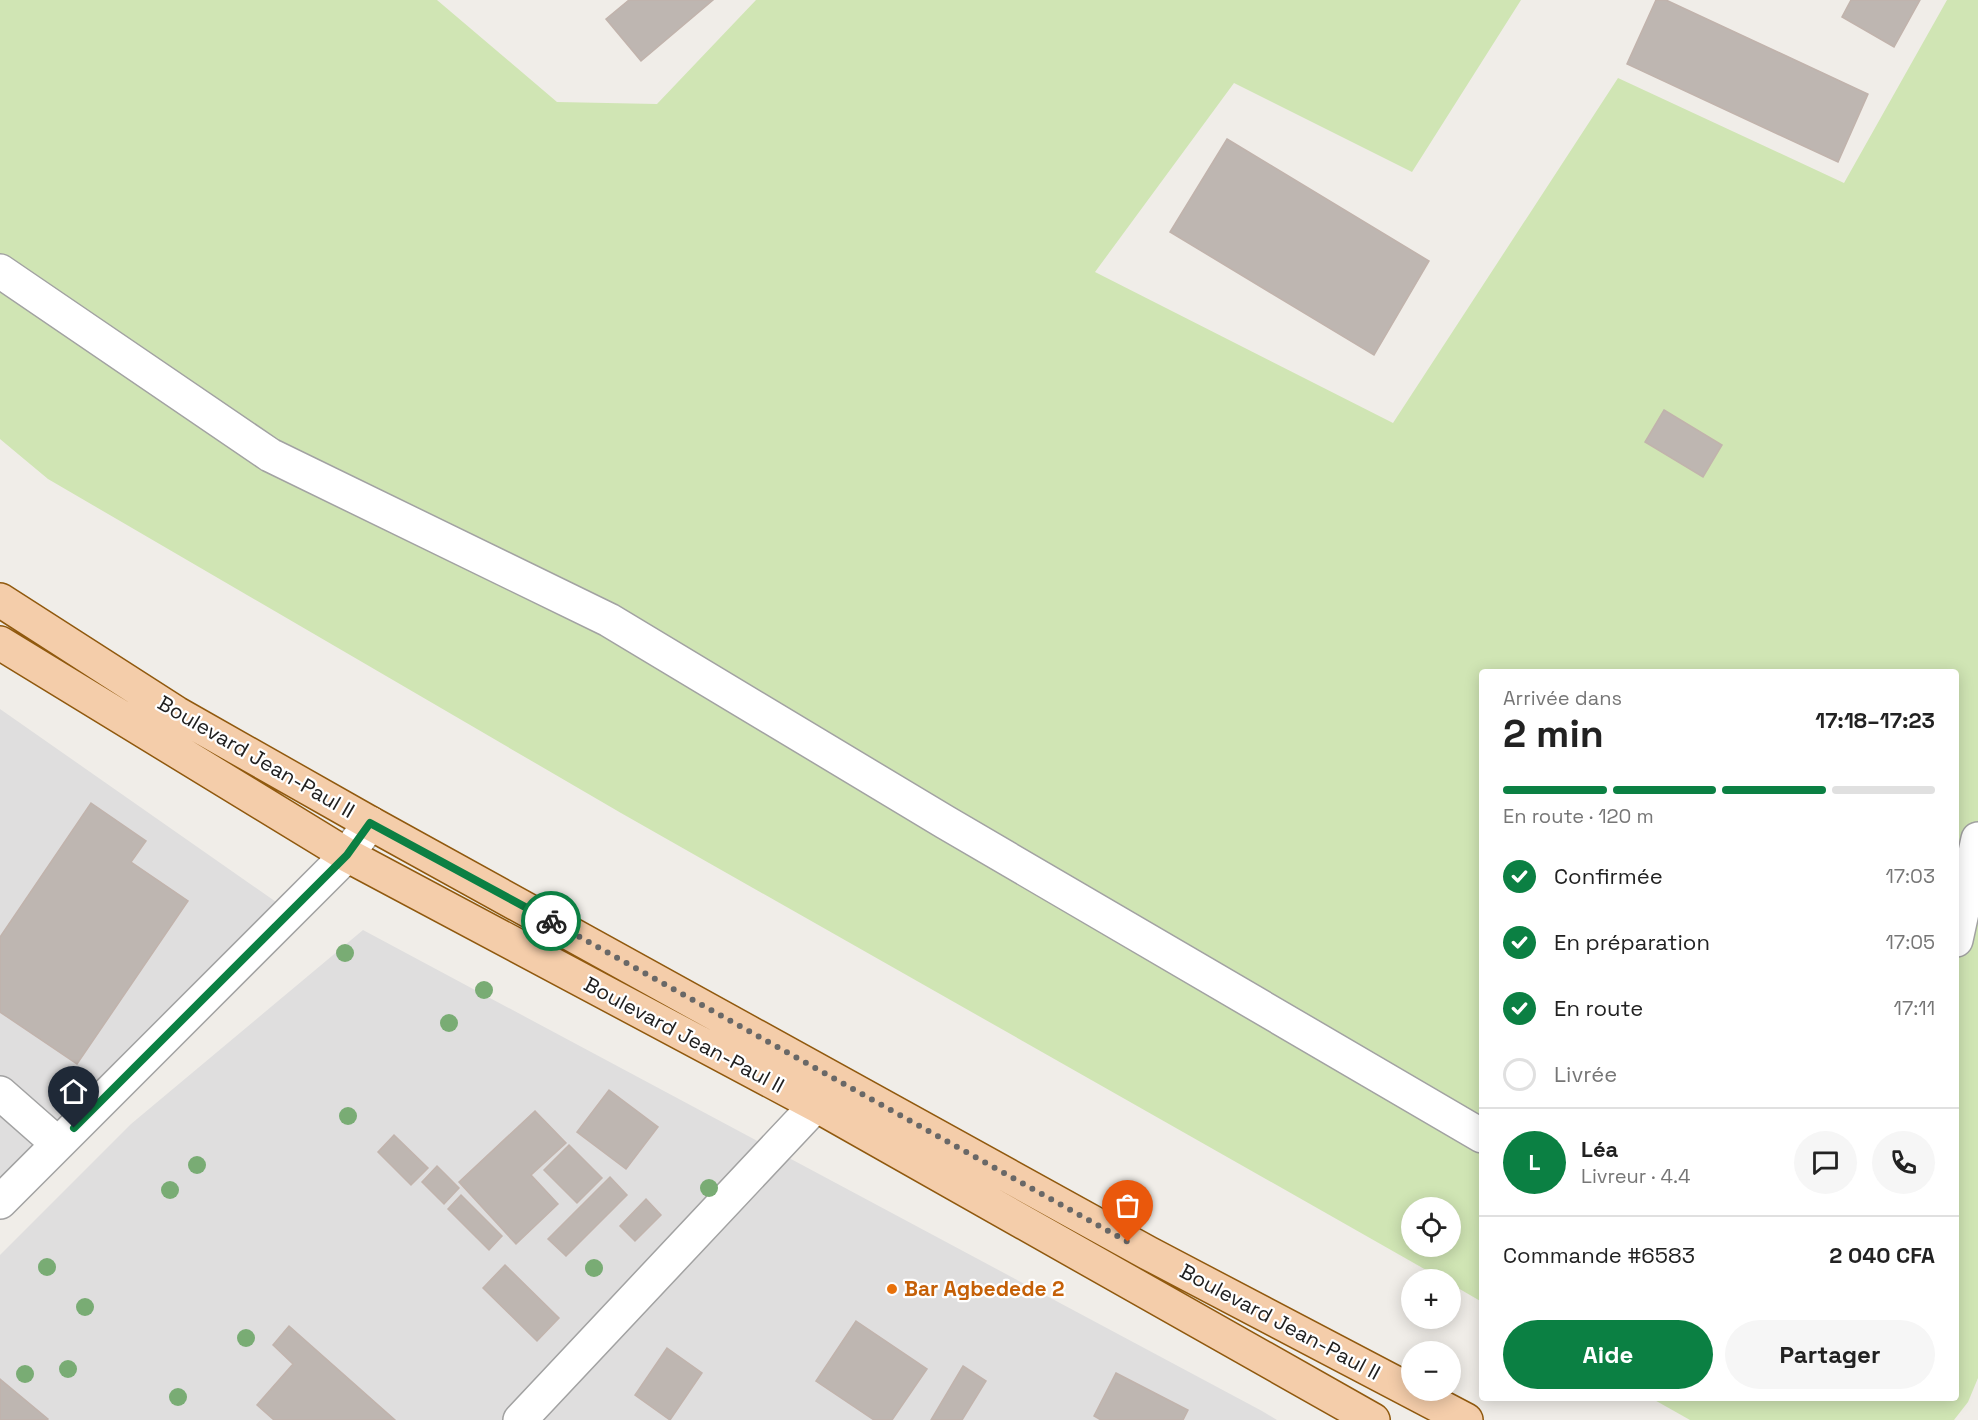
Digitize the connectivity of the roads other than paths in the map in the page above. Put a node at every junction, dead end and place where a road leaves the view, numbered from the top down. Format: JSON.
{"nodes":[{"id":1,"x":0,"y":271,"type":"edge"},
{"id":2,"x":0,"y":600,"type":"edge"},
{"id":3,"x":0,"y":643,"type":"edge"},
{"id":4,"x":370,"y":823,"type":"junction"},
{"id":5,"x":1978,"y":838,"type":"edge"},
{"id":6,"x":347,"y":855,"type":"junction"},
{"id":7,"x":1959,"y":926,"type":"edge"},
{"id":8,"x":0,"y":1093,"type":"edge"},
{"id":9,"x":816,"y":1105,"type":"junction"},
{"id":10,"x":1479,"y":1134,"type":"edge"},
{"id":11,"x":58,"y":1144,"type":"junction"},
{"id":12,"x":0,"y":1202,"type":"edge"},
{"id":13,"x":520,"y":1420,"type":"edge"},
{"id":14,"x":1373,"y":1420,"type":"edge"},
{"id":15,"x":1466,"y":1420,"type":"edge"}],
"edges":[{"from":1,"to":10,"type":"street"},
{"from":2,"to":4,"type":"main road","name":"Boulevard Jean-Paul II"},
{"from":3,"to":6,"type":"main road","name":"Boulevard Jean-Paul II"},
{"from":4,"to":6,"type":"street"},
{"from":4,"to":15,"type":"main road","name":"Boulevard Jean-Paul II"},
{"from":5,"to":7,"type":"street"},
{"from":6,"to":9,"type":"main road","name":"Boulevard Jean-Paul II"},
{"from":6,"to":11,"type":"street"},
{"from":8,"to":11,"type":"street"},
{"from":9,"to":13,"type":"street"},
{"from":9,"to":14,"type":"main road","name":"Boulevard Jean-Paul II"},
{"from":11,"to":12,"type":"street"}]}
